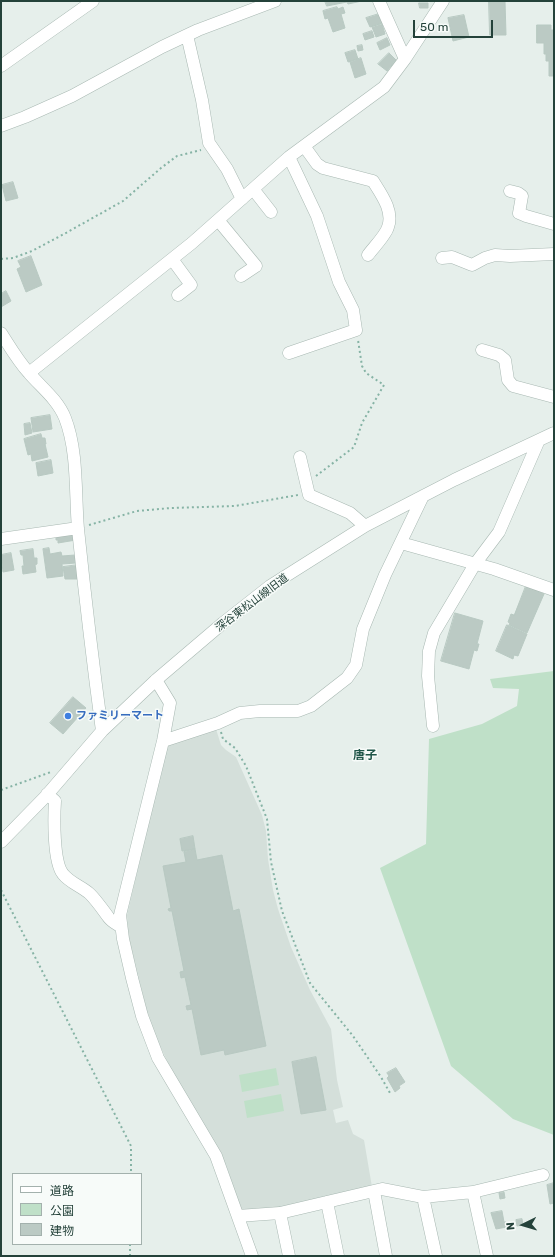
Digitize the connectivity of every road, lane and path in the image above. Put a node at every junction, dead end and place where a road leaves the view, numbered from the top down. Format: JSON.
{"nodes":[{"id":1,"x":93,"y":1,"type":"edge"},
{"id":2,"x":274,"y":1,"type":"edge"},
{"id":3,"x":379,"y":1,"type":"edge"},
{"id":4,"x":443,"y":1,"type":"edge"},
{"id":5,"x":187,"y":35,"type":"junction"},
{"id":6,"x":405,"y":58,"type":"junction"},
{"id":7,"x":1,"y":66,"type":"edge"},
{"id":8,"x":1,"y":126,"type":"edge"},
{"id":9,"x":304,"y":146,"type":"junction"},
{"id":10,"x":212,"y":148,"type":"junction"},
{"id":11,"x":289,"y":157,"type":"junction"},
{"id":12,"x":253,"y":189,"type":"junction"},
{"id":13,"x":510,"y":191,"type":"dead end"},
{"id":14,"x":242,"y":198,"type":"junction"},
{"id":15,"x":271,"y":212,"type":"dead end"},
{"id":16,"x":218,"y":220,"type":"junction"},
{"id":17,"x":554,"y":224,"type":"edge"},
{"id":18,"x":554,"y":254,"type":"edge"},
{"id":19,"x":368,"y":255,"type":"dead end"},
{"id":20,"x":442,"y":258,"type":"dead end"},
{"id":21,"x":1,"y":259,"type":"edge"},
{"id":22,"x":172,"y":259,"type":"junction"},
{"id":23,"x":242,"y":276,"type":"dead end"},
{"id":24,"x":178,"y":295,"type":"dead end"},
{"id":25,"x":356,"y":330,"type":"junction"},
{"id":26,"x":1,"y":333,"type":"edge"},
{"id":27,"x":482,"y":350,"type":"dead end"},
{"id":28,"x":289,"y":353,"type":"dead end"},
{"id":29,"x":29,"y":373,"type":"junction"},
{"id":30,"x":554,"y":396,"type":"edge"},
{"id":31,"x":554,"y":433,"type":"edge"},
{"id":32,"x":539,"y":440,"type":"junction"},
{"id":33,"x":300,"y":457,"type":"dead end"},
{"id":34,"x":308,"y":489,"type":"junction"},
{"id":35,"x":423,"y":496,"type":"junction"},
{"id":36,"x":365,"y":526,"type":"junction"},
{"id":37,"x":78,"y":528,"type":"junction"},
{"id":38,"x":1,"y":539,"type":"edge"},
{"id":39,"x":401,"y":542,"type":"junction"},
{"id":40,"x":475,"y":564,"type":"junction"},
{"id":41,"x":554,"y":590,"type":"edge"},
{"id":42,"x":156,"y":680,"type":"junction"},
{"id":43,"x":218,"y":724,"type":"junction"},
{"id":44,"x":433,"y":726,"type":"dead end"},
{"id":45,"x":102,"y":731,"type":"junction"},
{"id":46,"x":163,"y":741,"type":"junction"},
{"id":47,"x":55,"y":771,"type":"dead end"},
{"id":48,"x":1,"y":790,"type":"edge"},
{"id":49,"x":47,"y":794,"type":"junction"},
{"id":50,"x":1,"y":842,"type":"edge"},
{"id":51,"x":1,"y":890,"type":"edge"},
{"id":52,"x":121,"y":927,"type":"junction"},
{"id":53,"x":390,"y":1093,"type":"dead end"},
{"id":54,"x":131,"y":1173,"type":"edge"},
{"id":55,"x":543,"y":1175,"type":"dead end"},
{"id":56,"x":374,"y":1191,"type":"junction"},
{"id":57,"x":473,"y":1192,"type":"junction"},
{"id":58,"x":423,"y":1197,"type":"junction"},
{"id":59,"x":327,"y":1202,"type":"junction"},
{"id":60,"x":280,"y":1213,"type":"junction"},
{"id":61,"x":238,"y":1216,"type":"junction"},
{"id":62,"x":130,"y":1245,"type":"edge"},
{"id":63,"x":130,"y":1256,"type":"edge"},
{"id":64,"x":252,"y":1256,"type":"edge"},
{"id":65,"x":289,"y":1256,"type":"edge"},
{"id":66,"x":338,"y":1256,"type":"edge"},
{"id":67,"x":386,"y":1256,"type":"edge"},
{"id":68,"x":436,"y":1256,"type":"edge"},
{"id":69,"x":487,"y":1256,"type":"edge"}],
"edges":[{"from":1,"to":7,"type":"street"},
{"from":2,"to":5,"type":"street"},
{"from":3,"to":6,"type":"street"},
{"from":4,"to":6,"type":"street"},
{"from":5,"to":8,"type":"street"},
{"from":5,"to":10,"type":"street"},
{"from":6,"to":9,"type":"street"},
{"from":9,"to":11,"type":"street"},
{"from":9,"to":19,"type":"street"},
{"from":10,"to":14,"type":"street"},
{"from":10,"to":21,"type":"path"},
{"from":11,"to":12,"type":"street"},
{"from":11,"to":25,"type":"street"},
{"from":12,"to":14,"type":"street"},
{"from":12,"to":15,"type":"street"},
{"from":13,"to":17,"type":"street"},
{"from":14,"to":16,"type":"street"},
{"from":16,"to":22,"type":"street"},
{"from":16,"to":23,"type":"street"},
{"from":18,"to":20,"type":"street"},
{"from":22,"to":24,"type":"street"},
{"from":22,"to":29,"type":"street"},
{"from":25,"to":28,"type":"street"},
{"from":25,"to":34,"type":"path"},
{"from":26,"to":29,"type":"street"},
{"from":27,"to":30,"type":"street"},
{"from":29,"to":37,"type":"street"},
{"from":31,"to":32,"type":"street","name":"深谷東松山線旧道"},
{"from":32,"to":35,"type":"street","name":"深谷東松山線旧道"},
{"from":32,"to":40,"type":"street"},
{"from":33,"to":34,"type":"street"},
{"from":34,"to":36,"type":"street"},
{"from":34,"to":37,"type":"path"},
{"from":35,"to":36,"type":"street","name":"深谷東松山線旧道"},
{"from":35,"to":39,"type":"street"},
{"from":36,"to":42,"type":"street","name":"深谷東松山線旧道"},
{"from":37,"to":38,"type":"street"},
{"from":37,"to":45,"type":"street"},
{"from":39,"to":40,"type":"street"},
{"from":39,"to":43,"type":"street"},
{"from":40,"to":41,"type":"street"},
{"from":40,"to":44,"type":"street"},
{"from":42,"to":45,"type":"street","name":"深谷東松山線旧道"},
{"from":42,"to":46,"type":"street"},
{"from":43,"to":46,"type":"street"},
{"from":43,"to":53,"type":"path"},
{"from":45,"to":49,"type":"street","name":"深谷東松山線旧道"},
{"from":46,"to":52,"type":"street"},
{"from":47,"to":48,"type":"path"},
{"from":49,"to":50,"type":"street","name":"深谷東松山線旧道"},
{"from":49,"to":52,"type":"street"},
{"from":51,"to":54,"type":"path"},
{"from":52,"to":61,"type":"street"},
{"from":55,"to":57,"type":"street"},
{"from":56,"to":58,"type":"street"},
{"from":56,"to":59,"type":"street"},
{"from":56,"to":67,"type":"street"},
{"from":57,"to":58,"type":"street"},
{"from":57,"to":69,"type":"street"},
{"from":58,"to":68,"type":"street"},
{"from":59,"to":60,"type":"street"},
{"from":59,"to":66,"type":"street"},
{"from":60,"to":61,"type":"street"},
{"from":60,"to":65,"type":"street"},
{"from":61,"to":64,"type":"street"},
{"from":62,"to":63,"type":"path"}]}
